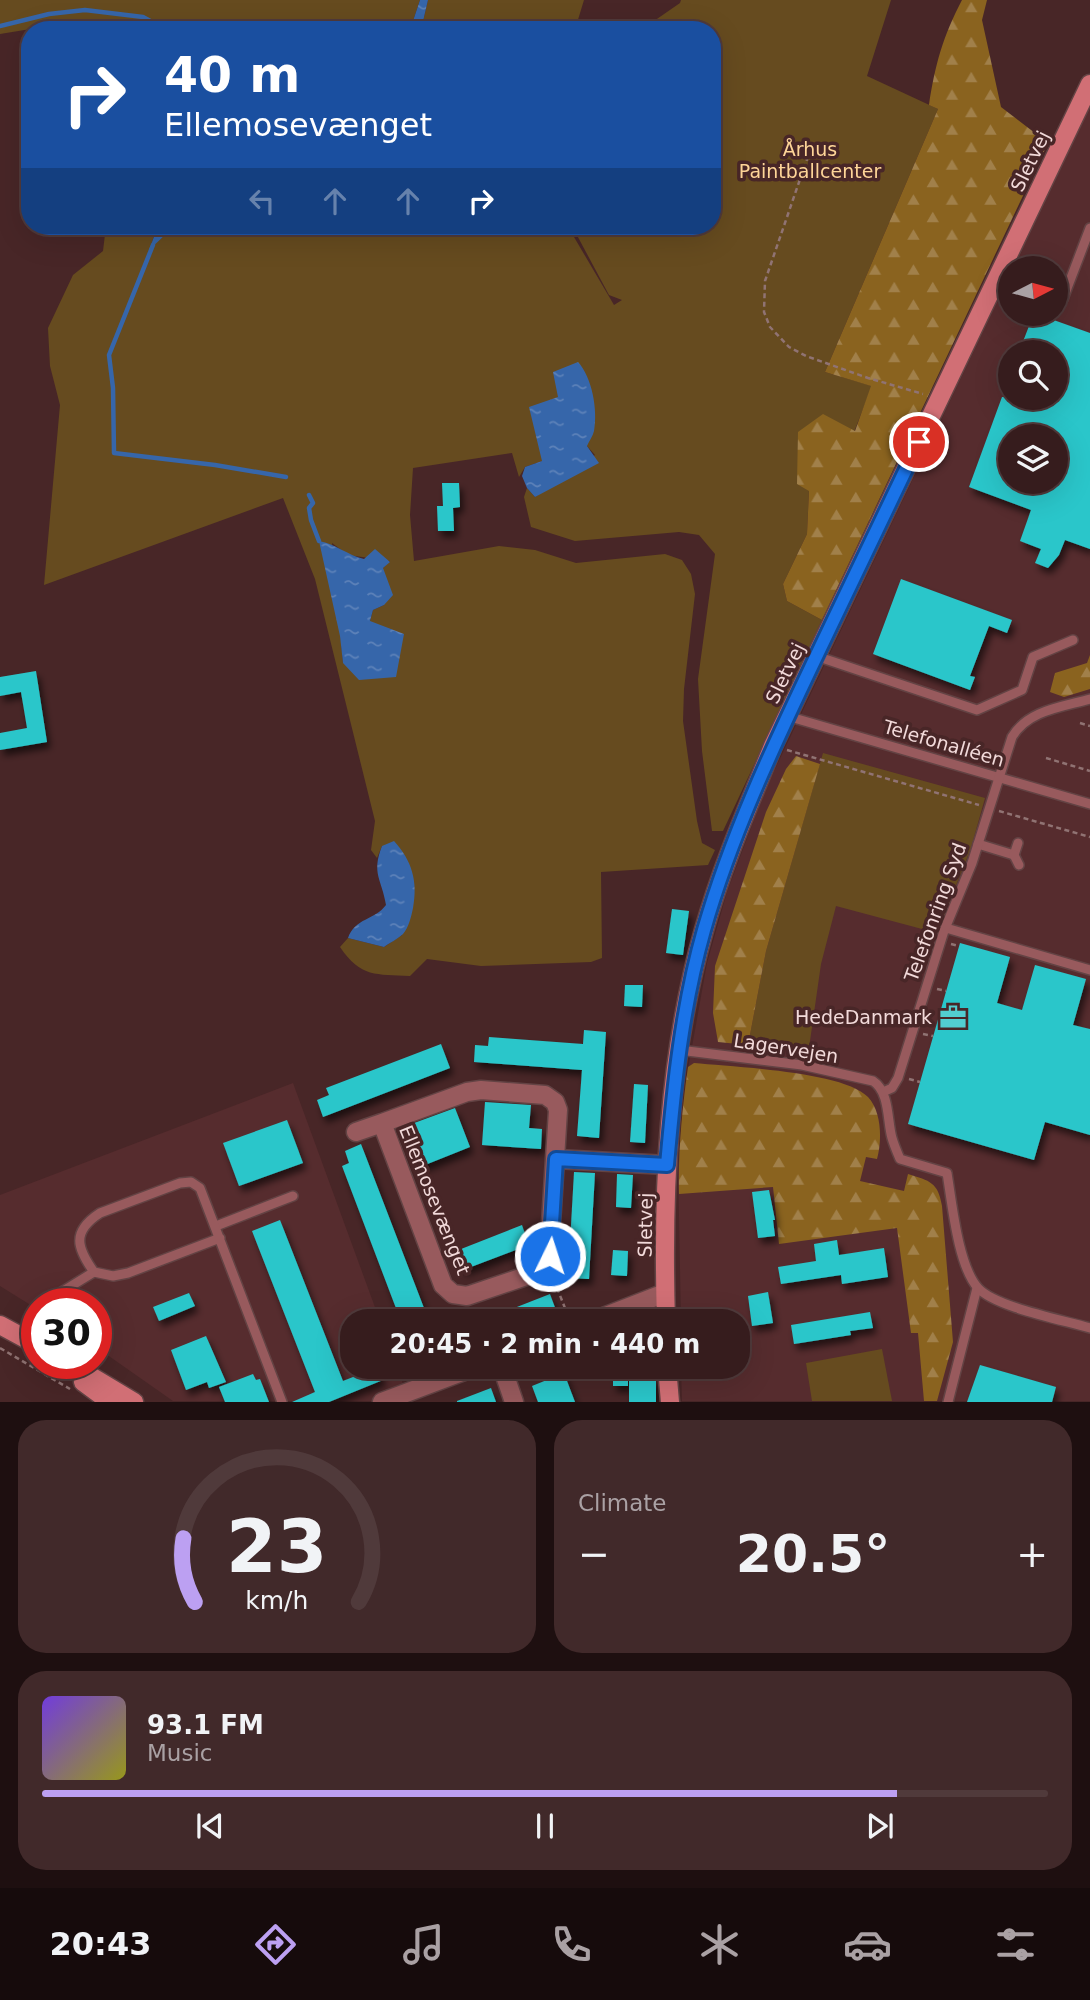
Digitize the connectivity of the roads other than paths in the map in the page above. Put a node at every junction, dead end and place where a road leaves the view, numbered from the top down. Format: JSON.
{"nodes":[{"id":1,"x":1089,"y":90,"type":"edge"},
{"id":2,"x":1090,"y":228,"type":"edge"},
{"id":3,"x":1068,"y":286,"type":"edge"},
{"id":4,"x":1073,"y":640,"type":"dead end"},
{"id":5,"x":816,"y":656,"type":"junction"},
{"id":6,"x":1090,"y":699,"type":"edge"},
{"id":7,"x":787,"y":716,"type":"junction"},
{"id":8,"x":999,"y":777,"type":"junction"},
{"id":9,"x":1090,"y":804,"type":"edge"},
{"id":10,"x":1018,"y":843,"type":"dead end"},
{"id":11,"x":978,"y":844,"type":"junction"},
{"id":12,"x":1014,"y":855,"type":"junction"},
{"id":13,"x":1018,"y":865,"type":"dead end"},
{"id":14,"x":946,"y":928,"type":"junction"},
{"id":15,"x":1090,"y":970,"type":"edge"},
{"id":16,"x":679,"y":1050,"type":"junction"},
{"id":17,"x":883,"y":1092,"type":"junction"},
{"id":18,"x":382,"y":1123,"type":"junction"},
{"id":19,"x":356,"y":1132,"type":"dead end"},
{"id":20,"x":556,"y":1159,"type":"junction"},
{"id":21,"x":667,"y":1165,"type":"junction"},
{"id":22,"x":293,"y":1196,"type":"dead end"},
{"id":23,"x":216,"y":1226,"type":"junction"},
{"id":24,"x":220,"y":1238,"type":"junction"},
{"id":25,"x":94,"y":1272,"type":"junction"},
{"id":26,"x":68,"y":1288,"type":"edge"},
{"id":27,"x":978,"y":1288,"type":"junction"},
{"id":28,"x":665,"y":1293,"type":"junction"},
{"id":29,"x":624,"y":1309,"type":"edge"},
{"id":30,"x":666,"y":1309,"type":"edge"},
{"id":31,"x":0,"y":1325,"type":"edge"},
{"id":32,"x":1090,"y":1328,"type":"edge"},
{"id":33,"x":21,"y":1337,"type":"edge"},
{"id":34,"x":79,"y":1379,"type":"edge"},
{"id":35,"x":96,"y":1379,"type":"edge"},
{"id":36,"x":443,"y":1379,"type":"edge"},
{"id":37,"x":506,"y":1379,"type":"edge"},
{"id":38,"x":668,"y":1379,"type":"edge"},
{"id":39,"x":110,"y":1402,"type":"edge"},
{"id":40,"x":134,"y":1402,"type":"edge"},
{"id":41,"x":282,"y":1402,"type":"edge"},
{"id":42,"x":382,"y":1402,"type":"edge"},
{"id":43,"x":514,"y":1402,"type":"edge"},
{"id":44,"x":670,"y":1402,"type":"edge"},
{"id":45,"x":948,"y":1402,"type":"edge"}],
"edges":[{"from":1,"to":5,"type":"street","name":"Sletvej"},
{"from":2,"to":3,"type":"lane"},
{"from":4,"to":5,"type":"lane"},
{"from":5,"to":7,"type":"street","name":"Sletvej"},
{"from":6,"to":8,"type":"lane","name":"Telefonring Syd"},
{"from":7,"to":8,"type":"lane","name":"Telefonalléen"},
{"from":7,"to":16,"type":"street","name":"Sletvej"},
{"from":8,"to":9,"type":"lane","name":"Telefonalléen"},
{"from":8,"to":11,"type":"lane","name":"Telefonring Syd"},
{"from":10,"to":12,"type":"lane"},
{"from":11,"to":12,"type":"lane"},
{"from":11,"to":14,"type":"lane","name":"Telefonring Syd"},
{"from":12,"to":13,"type":"lane"},
{"from":14,"to":15,"type":"lane"},
{"from":14,"to":17,"type":"lane","name":"Telefonring Syd"},
{"from":16,"to":17,"type":"lane","name":"Lagervejen"},
{"from":16,"to":21,"type":"street","name":"Sletvej"},
{"from":17,"to":27,"type":"lane"},
{"from":18,"to":19,"type":"street","name":"Ellemosevænget"},
{"from":18,"to":20,"type":"street","name":"Ellemosevænget"},
{"from":18,"to":20,"type":"street","name":"Ellemosevænget"},
{"from":20,"to":21,"type":"street"},
{"from":21,"to":28,"type":"street","name":"Sletvej"},
{"from":22,"to":23,"type":"lane"},
{"from":23,"to":24,"type":"lane"},
{"from":23,"to":25,"type":"lane"},
{"from":24,"to":25,"type":"lane"},
{"from":24,"to":41,"type":"lane"},
{"from":25,"to":26,"type":"lane"},
{"from":27,"to":32,"type":"lane"},
{"from":27,"to":45,"type":"lane"},
{"from":28,"to":29,"type":"street"},
{"from":28,"to":30,"type":"street","name":"Sletvej"},
{"from":31,"to":33,"type":"street"},
{"from":34,"to":39,"type":"street"},
{"from":35,"to":40,"type":"street"},
{"from":36,"to":42,"type":"street"},
{"from":37,"to":43,"type":"street"},
{"from":38,"to":44,"type":"street"}]}
